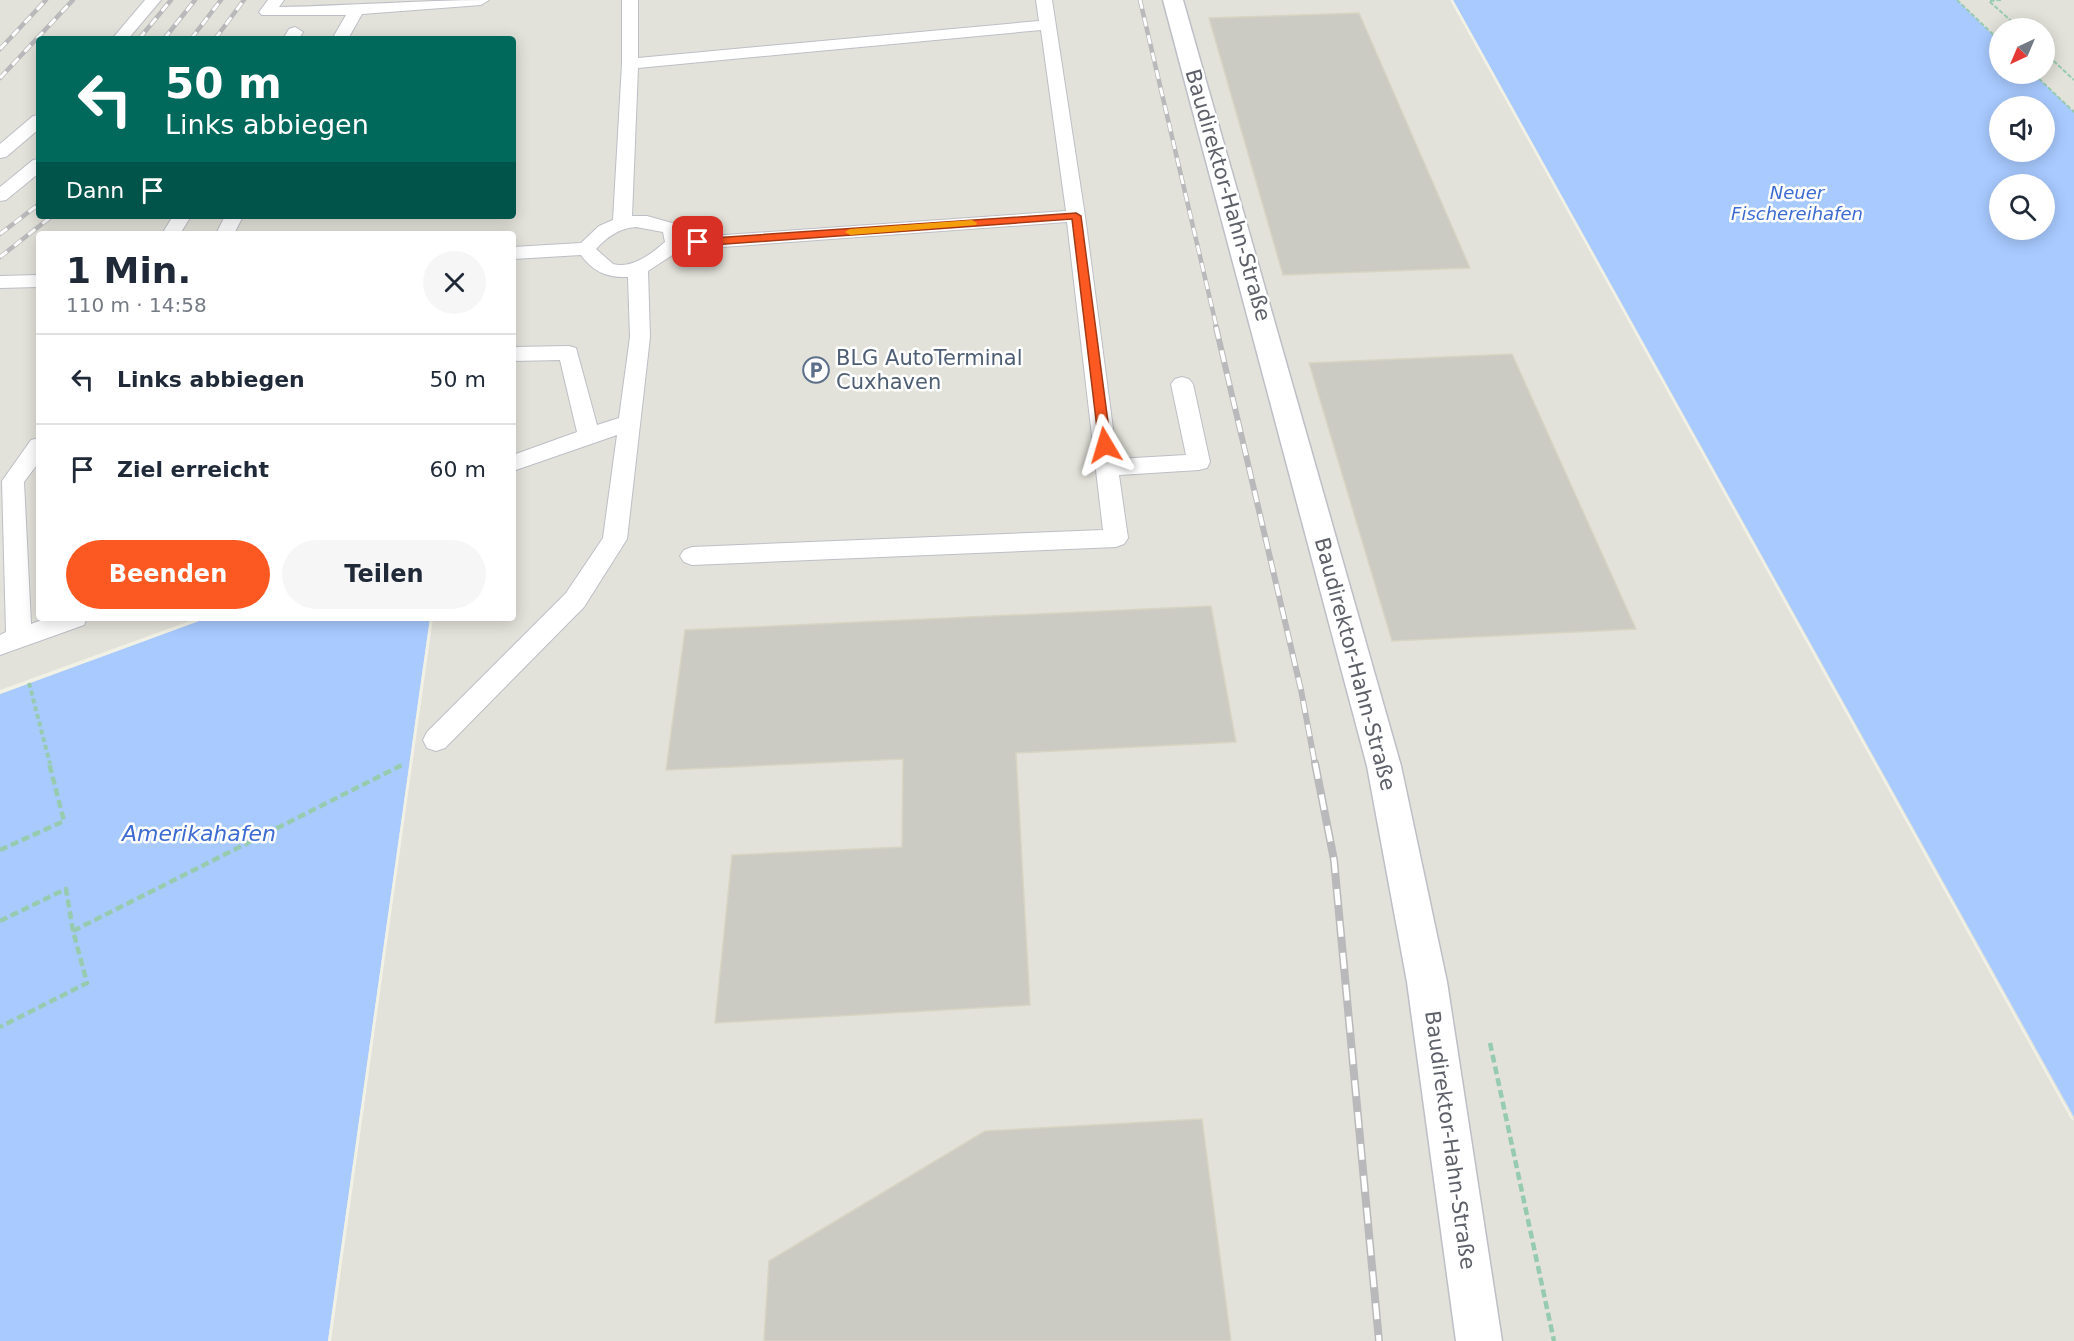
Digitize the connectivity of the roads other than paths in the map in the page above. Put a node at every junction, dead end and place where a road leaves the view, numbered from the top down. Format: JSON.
{"nodes":[{"id":1,"x":153,"y":0,"type":"edge"},
{"id":2,"x":276,"y":0,"type":"edge"},
{"id":3,"x":481,"y":0,"type":"edge"},
{"id":4,"x":630,"y":0,"type":"edge"},
{"id":5,"x":1044,"y":0,"type":"edge"},
{"id":6,"x":1173,"y":0,"type":"edge"},
{"id":7,"x":357,"y":10,"type":"junction"},
{"id":8,"x":1047,"y":25,"type":"junction"},
{"id":9,"x":123,"y":36,"type":"edge"},
{"id":10,"x":342,"y":36,"type":"edge"},
{"id":11,"x":630,"y":64,"type":"junction"},
{"id":12,"x":36,"y":123,"type":"edge"},
{"id":13,"x":0,"y":153,"type":"edge"},
{"id":14,"x":36,"y":166,"type":"edge"},
{"id":15,"x":0,"y":196,"type":"edge"},
{"id":16,"x":1076,"y":216,"type":"junction"},
{"id":17,"x":622,"y":222,"type":"junction"},
{"id":18,"x":675,"y":244,"type":"junction"},
{"id":19,"x":586,"y":249,"type":"junction"},
{"id":20,"x":516,"y":253,"type":"edge"},
{"id":21,"x":638,"y":270,"type":"junction"},
{"id":22,"x":36,"y":281,"type":"edge"},
{"id":23,"x":0,"y":282,"type":"edge"},
{"id":24,"x":516,"y":354,"type":"edge"},
{"id":25,"x":1182,"y":384,"type":"dead end"},
{"id":26,"x":630,"y":422,"type":"junction"},
{"id":27,"x":589,"y":436,"type":"junction"},
{"id":28,"x":36,"y":450,"type":"edge"},
{"id":29,"x":516,"y":462,"type":"edge"},
{"id":30,"x":1108,"y":468,"type":"junction"},
{"id":31,"x":692,"y":556,"type":"dead end"},
{"id":32,"x":66,"y":621,"type":"edge"},
{"id":33,"x":9,"y":641,"type":"edge"},
{"id":34,"x":436,"y":740,"type":"dead end"},
{"id":35,"x":1479,"y":1341,"type":"edge"}],
"edges":[{"from":1,"to":9,"type":"lane"},
{"from":2,"to":7,"type":"lane"},
{"from":3,"to":7,"type":"lane"},
{"from":4,"to":11,"type":"lane"},
{"from":5,"to":8,"type":"lane"},
{"from":6,"to":35,"type":"street","name":"Baudirektor-Hahn-Straße"},
{"from":7,"to":10,"type":"lane"},
{"from":8,"to":11,"type":"lane"},
{"from":8,"to":16,"type":"lane"},
{"from":11,"to":17,"type":"lane"},
{"from":12,"to":13,"type":"lane"},
{"from":14,"to":15,"type":"lane"},
{"from":16,"to":18,"type":"lane"},
{"from":16,"to":30,"type":"lane"},
{"from":17,"to":18,"type":"lane"},
{"from":17,"to":19,"type":"lane"},
{"from":18,"to":21,"type":"lane"},
{"from":19,"to":20,"type":"lane"},
{"from":19,"to":21,"type":"lane"},
{"from":21,"to":26,"type":"lane"},
{"from":22,"to":23,"type":"lane"},
{"from":24,"to":27,"type":"lane"},
{"from":25,"to":30,"type":"lane"},
{"from":26,"to":27,"type":"lane"},
{"from":26,"to":34,"type":"lane"},
{"from":27,"to":29,"type":"lane"},
{"from":28,"to":33,"type":"lane"},
{"from":30,"to":31,"type":"lane"},
{"from":32,"to":33,"type":"lane"}]}
